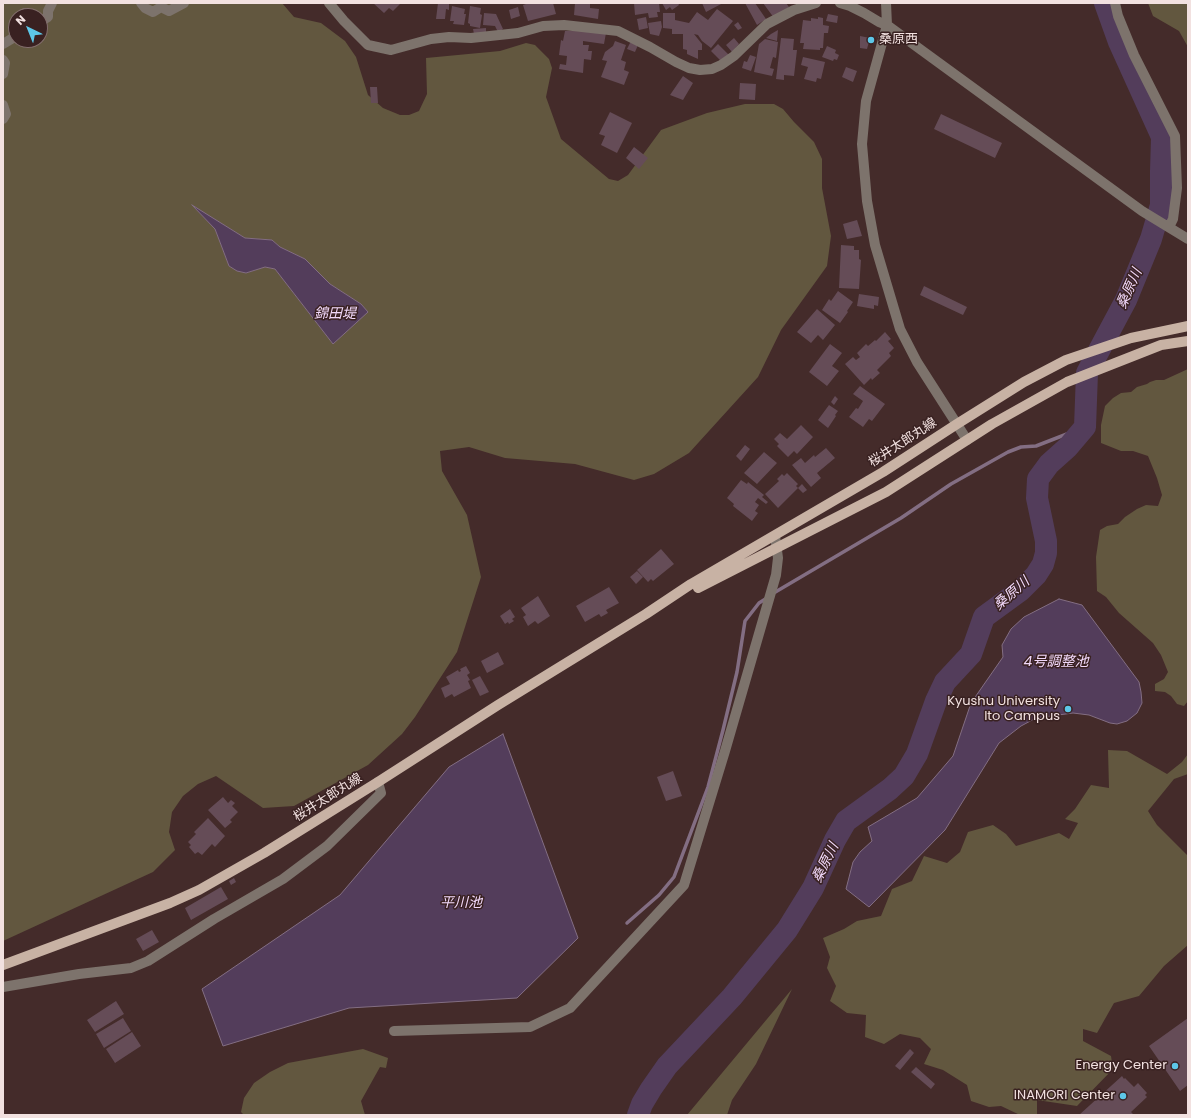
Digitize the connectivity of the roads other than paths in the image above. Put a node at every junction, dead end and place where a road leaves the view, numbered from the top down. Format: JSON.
{"nodes":[{"id":1,"x":141,"y":3,"type":"edge"},
{"id":2,"x":184,"y":3,"type":"edge"},
{"id":3,"x":329,"y":3,"type":"edge"},
{"id":4,"x":816,"y":3,"type":"edge"},
{"id":5,"x":840,"y":3,"type":"edge"},
{"id":6,"x":886,"y":3,"type":"edge"},
{"id":7,"x":1115,"y":3,"type":"edge"},
{"id":8,"x":887,"y":25,"type":"junction"},
{"id":9,"x":3,"y":60,"type":"edge"},
{"id":10,"x":3,"y":74,"type":"edge"},
{"id":11,"x":3,"y":105,"type":"edge"},
{"id":12,"x":3,"y":118,"type":"edge"},
{"id":13,"x":1167,"y":226,"type":"junction"},
{"id":14,"x":1188,"y":239,"type":"edge"},
{"id":15,"x":1188,"y":326,"type":"edge"},
{"id":16,"x":1188,"y":340,"type":"edge"},
{"id":17,"x":957,"y":424,"type":"junction"},
{"id":18,"x":967,"y":440,"type":"junction"},
{"id":19,"x":775,"y":536,"type":"junction"},
{"id":20,"x":777,"y":547,"type":"junction"},
{"id":21,"x":646,"y":614,"type":"junction"},
{"id":22,"x":378,"y":782,"type":"junction"},
{"id":23,"x":3,"y":965,"type":"edge"},
{"id":24,"x":3,"y":987,"type":"edge"},
{"id":25,"x":394,"y":1031,"type":"dead end"}],
"edges":[{"from":1,"to":2,"type":"street"},
{"from":3,"to":4,"type":"street"},
{"from":5,"to":8,"type":"street"},
{"from":6,"to":8,"type":"street"},
{"from":7,"to":13,"type":"street"},
{"from":8,"to":13,"type":"street"},
{"from":8,"to":17,"type":"street"},
{"from":9,"to":10,"type":"street"},
{"from":11,"to":12,"type":"street"},
{"from":13,"to":14,"type":"street"},
{"from":15,"to":17,"type":"main road","name":"桜井太郎丸線"},
{"from":16,"to":18,"type":"main road","name":"桜井太郎丸線"},
{"from":17,"to":18,"type":"street"},
{"from":17,"to":19,"type":"main road","name":"桜井太郎丸線"},
{"from":18,"to":20,"type":"main road","name":"桜井太郎丸線"},
{"from":19,"to":20,"type":"street"},
{"from":19,"to":21,"type":"main road","name":"桜井太郎丸線"},
{"from":20,"to":21,"type":"main road","name":"桜井太郎丸線"},
{"from":20,"to":25,"type":"street"},
{"from":21,"to":22,"type":"main road","name":"桜井太郎丸線"},
{"from":22,"to":23,"type":"main road","name":"桜井太郎丸線"},
{"from":22,"to":24,"type":"street"}]}
